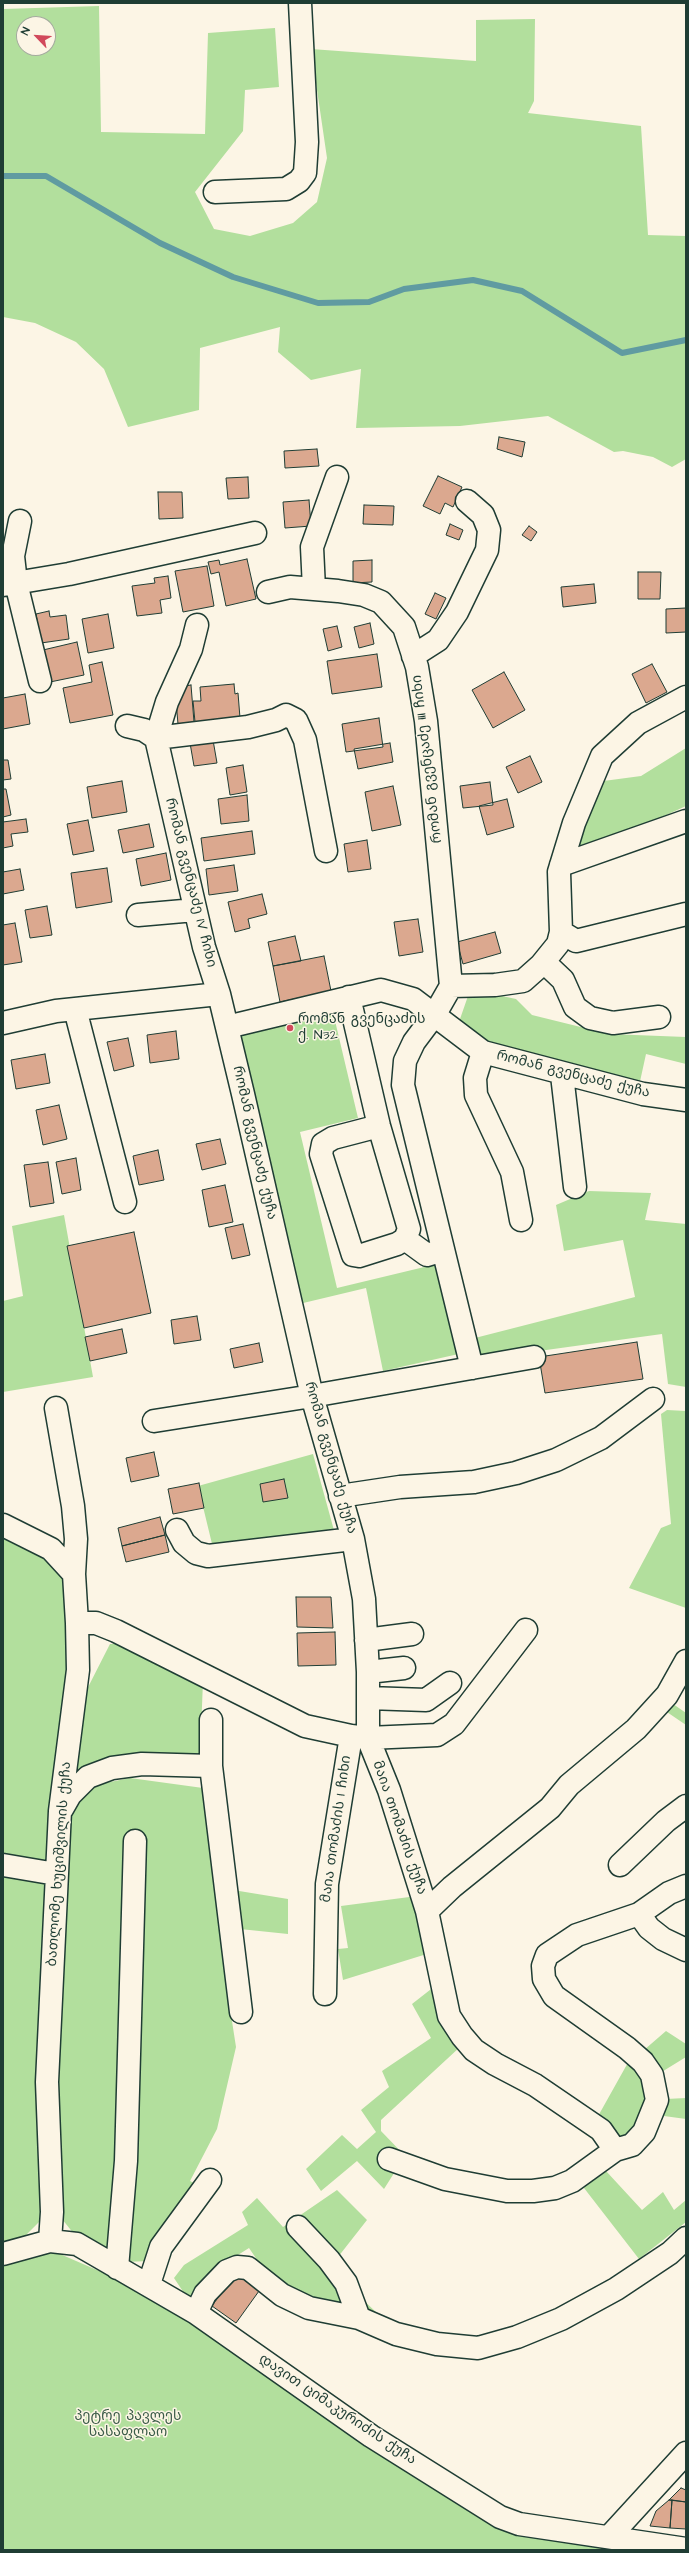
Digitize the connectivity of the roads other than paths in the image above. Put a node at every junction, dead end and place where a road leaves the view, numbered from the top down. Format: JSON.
{"nodes":[{"id":1,"x":300,"y":3,"type":"edge"},
{"id":2,"x":215,"y":192,"type":"dead end"},
{"id":3,"x":337,"y":477,"type":"dead end"},
{"id":4,"x":467,"y":501,"type":"dead end"},
{"id":5,"x":20,"y":521,"type":"dead end"},
{"id":6,"x":255,"y":533,"type":"dead end"},
{"id":7,"x":9,"y":584,"type":"edge"},
{"id":8,"x":314,"y":589,"type":"junction"},
{"id":9,"x":268,"y":592,"type":"dead end"},
{"id":10,"x":196,"y":625,"type":"dead end"},
{"id":11,"x":414,"y":656,"type":"junction"},
{"id":12,"x":40,"y":681,"type":"dead end"},
{"id":13,"x":686,"y":697,"type":"edge"},
{"id":14,"x":127,"y":726,"type":"dead end"},
{"id":15,"x":156,"y":738,"type":"junction"},
{"id":16,"x":686,"y":821,"type":"edge"},
{"id":17,"x":326,"y":851,"type":"dead end"},
{"id":18,"x":561,"y":865,"type":"junction"},
{"id":19,"x":196,"y":910,"type":"junction"},
{"id":20,"x":686,"y":914,"type":"edge"},
{"id":21,"x":138,"y":915,"type":"dead end"},
{"id":22,"x":561,"y":932,"type":"junction"},
{"id":23,"x":544,"y":962,"type":"junction"},
{"id":24,"x":451,"y":986,"type":"junction"},
{"id":25,"x":219,"y":994,"type":"junction"},
{"id":26,"x":348,"y":998,"type":"junction"},
{"id":27,"x":75,"y":1009,"type":"junction"},
{"id":28,"x":435,"y":1014,"type":"junction"},
{"id":29,"x":659,"y":1017,"type":"dead end"},
{"id":30,"x":3,"y":1023,"type":"edge"},
{"id":31,"x":227,"y":1028,"type":"junction"},
{"id":32,"x":483,"y":1052,"type":"junction"},
{"id":33,"x":562,"y":1074,"type":"junction"},
{"id":34,"x":686,"y":1100,"type":"edge"},
{"id":35,"x":380,"y":1126,"type":"junction"},
{"id":36,"x":575,"y":1187,"type":"dead end"},
{"id":37,"x":125,"y":1202,"type":"dead end"},
{"id":38,"x":521,"y":1220,"type":"dead end"},
{"id":39,"x":405,"y":1239,"type":"junction"},
{"id":40,"x":442,"y":1250,"type":"junction"},
{"id":41,"x":534,"y":1357,"type":"dead end"},
{"id":42,"x":472,"y":1368,"type":"junction"},
{"id":43,"x":312,"y":1396,"type":"junction"},
{"id":44,"x":653,"y":1399,"type":"dead end"},
{"id":45,"x":56,"y":1408,"type":"dead end"},
{"id":46,"x":154,"y":1421,"type":"dead end"},
{"id":47,"x":340,"y":1496,"type":"junction"},
{"id":48,"x":3,"y":1525,"type":"edge"},
{"id":49,"x":178,"y":1530,"type":"dead end"},
{"id":50,"x":353,"y":1539,"type":"junction"},
{"id":51,"x":74,"y":1574,"type":"junction"},
{"id":52,"x":77,"y":1622,"type":"junction"},
{"id":53,"x":526,"y":1630,"type":"dead end"},
{"id":54,"x":412,"y":1634,"type":"dead end"},
{"id":55,"x":366,"y":1640,"type":"junction"},
{"id":56,"x":686,"y":1661,"type":"edge"},
{"id":57,"x":404,"y":1668,"type":"dead end"},
{"id":58,"x":368,"y":1672,"type":"junction"},
{"id":59,"x":450,"y":1683,"type":"dead end"},
{"id":60,"x":368,"y":1698,"type":"junction"},
{"id":61,"x":211,"y":1720,"type":"dead end"},
{"id":62,"x":360,"y":1737,"type":"junction"},
{"id":63,"x":211,"y":1766,"type":"junction"},
{"id":64,"x":686,"y":1806,"type":"edge"},
{"id":65,"x":60,"y":1811,"type":"junction"},
{"id":66,"x":134,"y":1841,"type":"dead end"},
{"id":67,"x":620,"y":1864,"type":"dead end"},
{"id":68,"x":3,"y":1865,"type":"edge"},
{"id":69,"x":56,"y":1874,"type":"junction"},
{"id":70,"x":686,"y":1886,"type":"edge"},
{"id":71,"x":427,"y":1911,"type":"junction"},
{"id":72,"x":639,"y":1914,"type":"junction"},
{"id":73,"x":686,"y":1950,"type":"edge"},
{"id":74,"x":325,"y":1994,"type":"dead end"},
{"id":75,"x":241,"y":2012,"type":"dead end"},
{"id":76,"x":615,"y":2150,"type":"junction"},
{"id":77,"x":389,"y":2159,"type":"dead end"},
{"id":78,"x":210,"y":2180,"type":"dead end"},
{"id":79,"x":298,"y":2227,"type":"dead end"},
{"id":80,"x":686,"y":2238,"type":"edge"},
{"id":81,"x":50,"y":2241,"type":"junction"},
{"id":82,"x":3,"y":2254,"type":"edge"},
{"id":83,"x":117,"y":2268,"type":"junction"},
{"id":84,"x":149,"y":2284,"type":"junction"},
{"id":85,"x":196,"y":2313,"type":"junction"},
{"id":86,"x":359,"y":2318,"type":"junction"},
{"id":87,"x":686,"y":2453,"type":"edge"},
{"id":88,"x":610,"y":2536,"type":"junction"},
{"id":89,"x":686,"y":2549,"type":"edge"}],
"edges":[{"from":1,"to":2,"type":"street"},
{"from":3,"to":8,"type":"street"},
{"from":4,"to":11,"type":"street"},
{"from":5,"to":7,"type":"street"},
{"from":6,"to":7,"type":"street"},
{"from":7,"to":12,"type":"street"},
{"from":8,"to":9,"type":"street","name":"რომან გვენცაძე III ჩიხი"},
{"from":8,"to":11,"type":"street","name":"რომან გვენცაძე III ჩიხი"},
{"from":10,"to":15,"type":"street"},
{"from":11,"to":24,"type":"street","name":"რომან გვენცაძე III ჩიხი"},
{"from":13,"to":18,"type":"street"},
{"from":14,"to":15,"type":"street"},
{"from":15,"to":17,"type":"street"},
{"from":15,"to":19,"type":"street","name":"რომან გვენცაძე IV ჩიხი"},
{"from":16,"to":18,"type":"street"},
{"from":18,"to":22,"type":"street"},
{"from":19,"to":21,"type":"street"},
{"from":19,"to":25,"type":"street","name":"რომან გვენცაძე IV ჩიხი"},
{"from":20,"to":22,"type":"street"},
{"from":22,"to":23,"type":"street"},
{"from":23,"to":24,"type":"street"},
{"from":23,"to":29,"type":"street"},
{"from":24,"to":28,"type":"street"},
{"from":25,"to":27,"type":"street"},
{"from":25,"to":31,"type":"street","name":"რომან გვენცაძე IV ჩიხი"},
{"from":26,"to":28,"type":"street","name":"რომან გვენცაძე ქუჩა"},
{"from":26,"to":31,"type":"street","name":"რომან გვენცაძე ქუჩა"},
{"from":26,"to":35,"type":"street"},
{"from":27,"to":30,"type":"street"},
{"from":27,"to":37,"type":"street"},
{"from":28,"to":32,"type":"street","name":"რომან გვენცაძე ქუჩა"},
{"from":28,"to":40,"type":"street"},
{"from":31,"to":43,"type":"street","name":"რომან გვენცაძე ქუჩა"},
{"from":32,"to":33,"type":"street","name":"რომან გვენცაძე ქუჩა"},
{"from":32,"to":38,"type":"street"},
{"from":33,"to":34,"type":"street","name":"რომან გვენცაძე ქუჩა"},
{"from":33,"to":36,"type":"street"},
{"from":35,"to":39,"type":"street"},
{"from":35,"to":39,"type":"street"},
{"from":39,"to":40,"type":"street"},
{"from":40,"to":42,"type":"street"},
{"from":41,"to":42,"type":"street"},
{"from":42,"to":43,"type":"street"},
{"from":43,"to":46,"type":"street"},
{"from":43,"to":47,"type":"street","name":"რომან გვენცაძე ქუჩა"},
{"from":44,"to":47,"type":"street"},
{"from":45,"to":51,"type":"street","name":"ბათლომე ხუციშვილის ქუჩა"},
{"from":47,"to":50,"type":"street","name":"რომან გვენცაძე ქუჩა"},
{"from":48,"to":51,"type":"street"},
{"from":49,"to":50,"type":"street"},
{"from":50,"to":55,"type":"street","name":"რომან გვენცაძე ქუჩა"},
{"from":51,"to":52,"type":"street","name":"ბათლომე ხუციშვილის ქუჩა"},
{"from":52,"to":62,"type":"street"},
{"from":52,"to":65,"type":"street","name":"ბათლომე ხუციშვილის ქუჩა"},
{"from":53,"to":62,"type":"street"},
{"from":54,"to":55,"type":"street"},
{"from":55,"to":58,"type":"street","name":"რომან გვენცაძე ქუჩა"},
{"from":56,"to":71,"type":"street"},
{"from":57,"to":58,"type":"street"},
{"from":58,"to":60,"type":"street","name":"რომან გვენცაძე ქუჩა"},
{"from":59,"to":60,"type":"street"},
{"from":60,"to":62,"type":"street","name":"რომან გვენცაძე ქუჩა"},
{"from":61,"to":63,"type":"street"},
{"from":62,"to":71,"type":"street","name":"მაია თომაძის ქუჩა"},
{"from":62,"to":74,"type":"street","name":"მაია თომაძის I ჩიხი"},
{"from":63,"to":65,"type":"street"},
{"from":63,"to":75,"type":"street"},
{"from":64,"to":67,"type":"street"},
{"from":65,"to":69,"type":"street","name":"ბათლომე ხუციშვილის ქუჩა"},
{"from":66,"to":83,"type":"street"},
{"from":68,"to":69,"type":"street"},
{"from":69,"to":81,"type":"street","name":"ბათლომე ხუციშვილის ქუჩა"},
{"from":70,"to":72,"type":"street"},
{"from":71,"to":76,"type":"street","name":"მაია თომაძის ქუჩა"},
{"from":72,"to":73,"type":"street"},
{"from":72,"to":76,"type":"street"},
{"from":76,"to":77,"type":"street"},
{"from":78,"to":84,"type":"street"},
{"from":79,"to":86,"type":"street"},
{"from":80,"to":86,"type":"street"},
{"from":81,"to":82,"type":"street","name":"დავით ციმაკურიძის ქუჩა"},
{"from":81,"to":83,"type":"street","name":"დავით ციმაკურიძის ქუჩა"},
{"from":83,"to":84,"type":"street","name":"დავით ციმაკურიძის ქუჩა"},
{"from":84,"to":85,"type":"street","name":"დავით ციმაკურიძის ქუჩა"},
{"from":85,"to":86,"type":"street"},
{"from":85,"to":88,"type":"street","name":"დავით ციმაკურიძის ქუჩა"},
{"from":87,"to":88,"type":"street"},
{"from":88,"to":89,"type":"street","name":"დავით ციმაკურიძის ქუჩა"}]}
